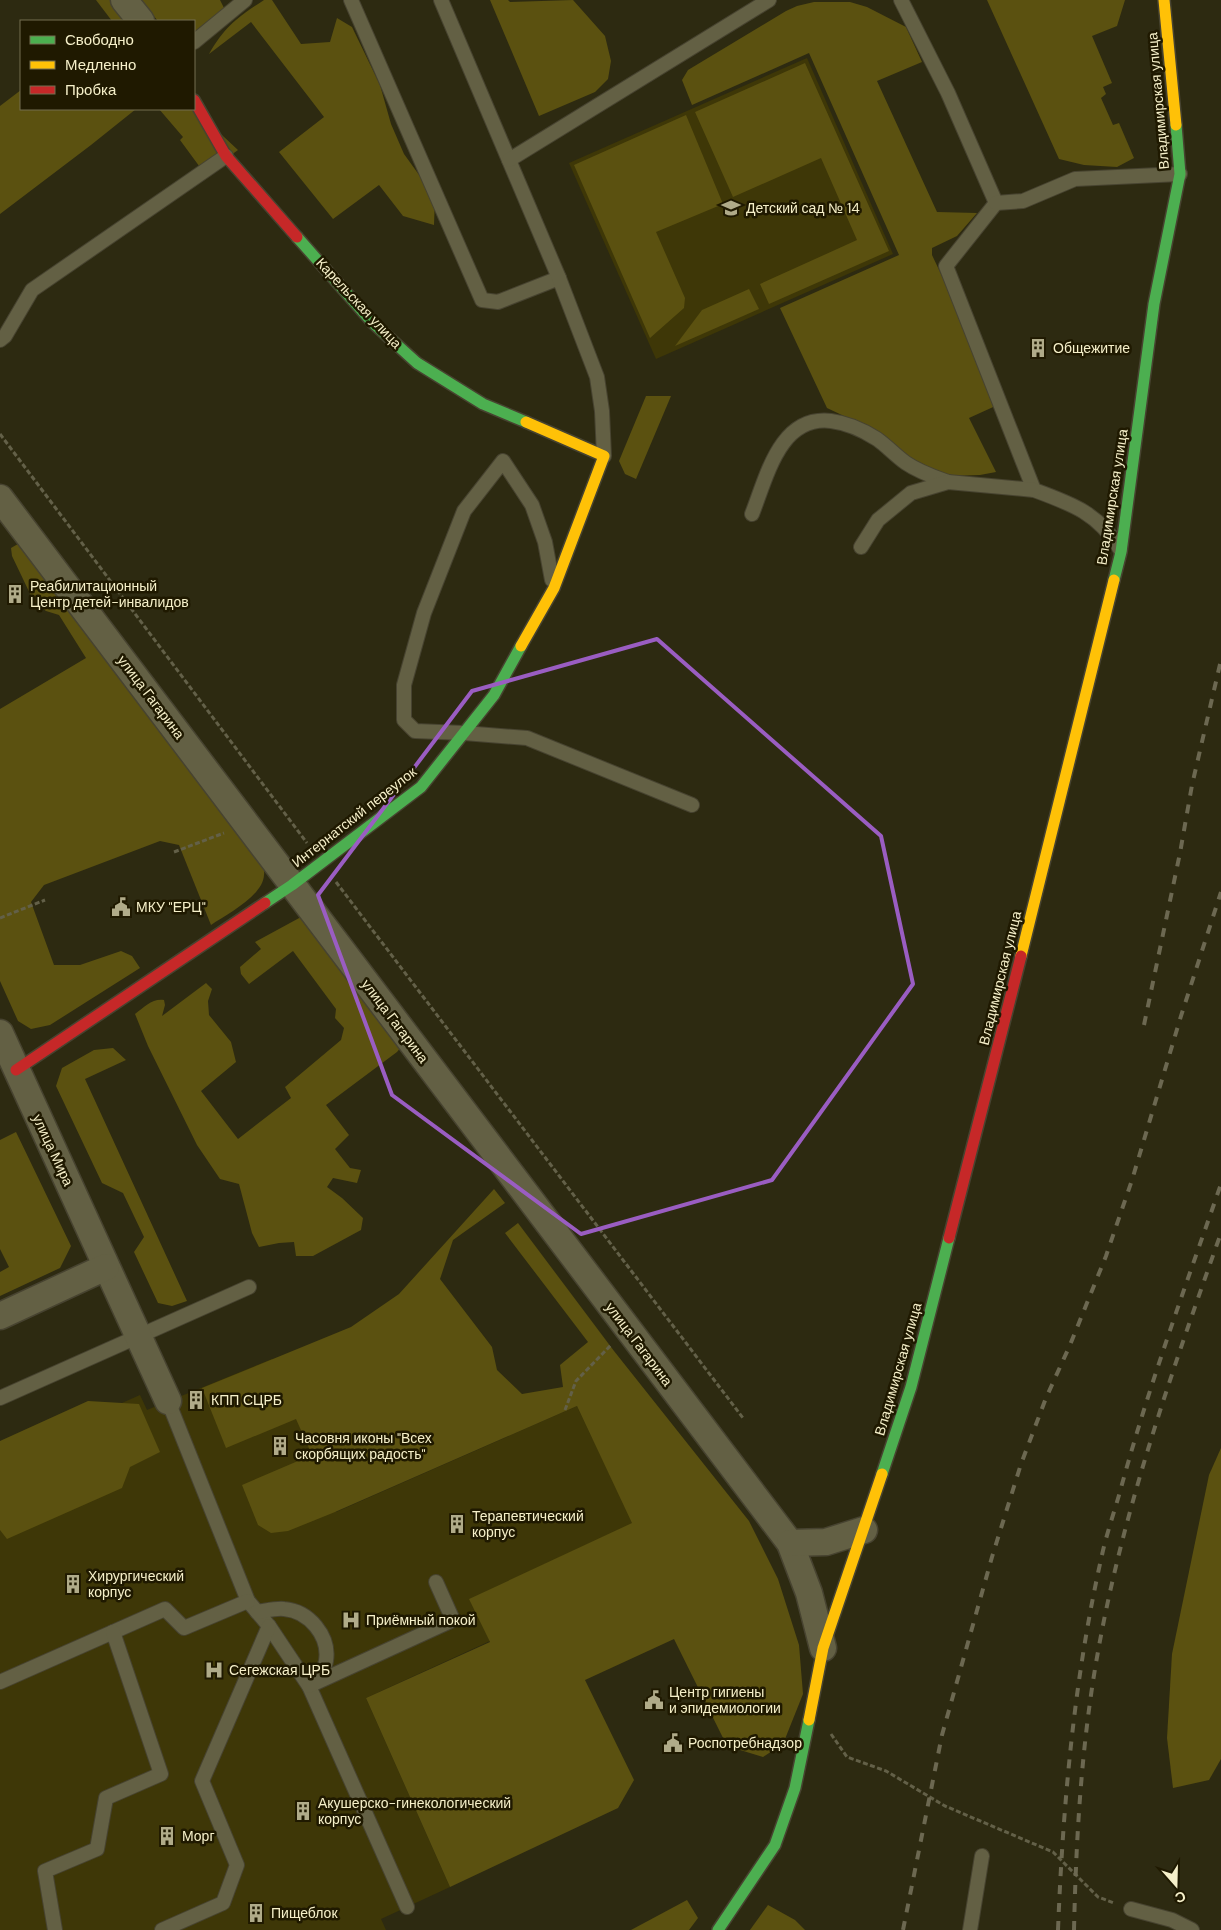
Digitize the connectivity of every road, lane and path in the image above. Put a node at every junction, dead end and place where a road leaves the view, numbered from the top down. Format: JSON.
{"nodes":[{"id":1,"x":124,"y":0,"type":"edge"},
{"id":2,"x":245,"y":0,"type":"edge"},
{"id":3,"x":351,"y":0,"type":"edge"},
{"id":4,"x":441,"y":0,"type":"edge"},
{"id":5,"x":769,"y":0,"type":"edge"},
{"id":6,"x":901,"y":0,"type":"edge"},
{"id":7,"x":1164,"y":0,"type":"edge"},
{"id":8,"x":229,"y":5,"type":"edge"},
{"id":9,"x":140,"y":20,"type":"edge"},
{"id":10,"x":195,"y":41,"type":"edge"},
{"id":11,"x":195,"y":102,"type":"edge"},
{"id":12,"x":226,"y":156,"type":"junction"},
{"id":13,"x":509,"y":160,"type":"junction"},
{"id":14,"x":1180,"y":174,"type":"junction"},
{"id":15,"x":996,"y":203,"type":"junction"},
{"id":16,"x":559,"y":278,"type":"junction"},
{"id":17,"x":0,"y":340,"type":"edge"},
{"id":18,"x":0,"y":434,"type":"edge"},
{"id":19,"x":604,"y":456,"type":"junction"},
{"id":20,"x":948,"y":482,"type":"junction"},
{"id":21,"x":1034,"y":490,"type":"junction"},
{"id":22,"x":0,"y":498,"type":"edge"},
{"id":23,"x":752,"y":514,"type":"dead end"},
{"id":24,"x":861,"y":547,"type":"dead end"},
{"id":25,"x":1121,"y":552,"type":"junction"},
{"id":26,"x":554,"y":588,"type":"junction"},
{"id":27,"x":464,"y":733,"type":"junction"},
{"id":28,"x":692,"y":805,"type":"dead end"},
{"id":29,"x":247,"y":825,"type":"junction"},
{"id":30,"x":174,"y":852,"type":"dead end"},
{"id":31,"x":321,"y":862,"type":"junction"},
{"id":32,"x":292,"y":885,"type":"junction"},
{"id":33,"x":45,"y":900,"type":"dead end"},
{"id":34,"x":0,"y":918,"type":"edge"},
{"id":35,"x":0,"y":1033,"type":"edge"},
{"id":36,"x":8,"y":1074,"type":"edge"},
{"id":37,"x":106,"y":1267,"type":"junction"},
{"id":38,"x":249,"y":1287,"type":"dead end"},
{"id":39,"x":0,"y":1316,"type":"edge"},
{"id":40,"x":627,"y":1328,"type":"junction"},
{"id":41,"x":138,"y":1336,"type":"junction"},
{"id":42,"x":0,"y":1398,"type":"edge"},
{"id":43,"x":168,"y":1401,"type":"joint"},
{"id":44,"x":565,"y":1410,"type":"dead end"},
{"id":45,"x":743,"y":1418,"type":"dead end"},
{"id":46,"x":864,"y":1530,"type":"junction"},
{"id":47,"x":790,"y":1543,"type":"junction"},
{"id":48,"x":436,"y":1582,"type":"dead end"},
{"id":49,"x":248,"y":1601,"type":"junction"},
{"id":50,"x":257,"y":1612,"type":"junction"},
{"id":51,"x":269,"y":1626,"type":"junction"},
{"id":52,"x":113,"y":1632,"type":"junction"},
{"id":53,"x":823,"y":1648,"type":"junction"},
{"id":54,"x":0,"y":1682,"type":"edge"},
{"id":55,"x":309,"y":1686,"type":"junction"},
{"id":56,"x":812,"y":1706,"type":"junction"},
{"id":57,"x":982,"y":1856,"type":"dead end"},
{"id":58,"x":407,"y":1906,"type":"dead end"},
{"id":59,"x":1131,"y":1909,"type":"joint"},
{"id":60,"x":55,"y":1930,"type":"edge"},
{"id":61,"x":162,"y":1930,"type":"edge"},
{"id":62,"x":718,"y":1930,"type":"edge"},
{"id":63,"x":970,"y":1930,"type":"edge"},
{"id":64,"x":1192,"y":1930,"type":"edge"}],
"edges":[{"from":1,"to":9,"type":"street"},
{"from":2,"to":8,"type":"lane"},
{"from":3,"to":16,"type":"lane"},
{"from":4,"to":13,"type":"lane"},
{"from":5,"to":13,"type":"lane"},
{"from":6,"to":15,"type":"lane"},
{"from":7,"to":14,"type":"street","name":"Владимирская улица"},
{"from":8,"to":10,"type":"lane"},
{"from":11,"to":12,"type":"street","name":"Карельская улица"},
{"from":12,"to":17,"type":"lane"},
{"from":12,"to":19,"type":"street","name":"Карельская улица"},
{"from":13,"to":16,"type":"lane"},
{"from":14,"to":15,"type":"lane"},
{"from":14,"to":25,"type":"street","name":"Владимирская улица"},
{"from":15,"to":21,"type":"lane"},
{"from":16,"to":19,"type":"lane"},
{"from":18,"to":31,"type":"path"},
{"from":19,"to":26,"type":"street","name":"Интернатский переулок"},
{"from":20,"to":21,"type":"lane"},
{"from":20,"to":23,"type":"lane"},
{"from":20,"to":24,"type":"lane"},
{"from":21,"to":25,"type":"lane"},
{"from":22,"to":29,"type":"street","name":"улица Гагарина"},
{"from":25,"to":46,"type":"street","name":"Владимирская улица"},
{"from":26,"to":27,"type":"street","name":"Интернатский переулок"},
{"from":26,"to":27,"type":"lane"},
{"from":27,"to":28,"type":"lane"},
{"from":27,"to":31,"type":"street","name":"Интернатский переулок"},
{"from":29,"to":30,"type":"path"},
{"from":29,"to":32,"type":"street","name":"улица Гагарина"},
{"from":31,"to":32,"type":"street","name":"Интернатский переулок"},
{"from":31,"to":45,"type":"path"},
{"from":32,"to":36,"type":"street","name":"Интернатский переулок"},
{"from":32,"to":40,"type":"street","name":"улица Гагарина"},
{"from":33,"to":34,"type":"path"},
{"from":35,"to":36,"type":"street","name":"улица Мира"},
{"from":36,"to":37,"type":"street","name":"улица Мира"},
{"from":37,"to":39,"type":"street"},
{"from":37,"to":41,"type":"street","name":"улица Мира"},
{"from":38,"to":41,"type":"lane"},
{"from":40,"to":44,"type":"path"},
{"from":40,"to":47,"type":"street","name":"улица Гагарина"},
{"from":41,"to":42,"type":"lane"},
{"from":41,"to":43,"type":"street","name":"улица Мира"},
{"from":43,"to":49,"type":"lane"},
{"from":46,"to":47,"type":"street"},
{"from":46,"to":53,"type":"street","name":"Владимирская улица"},
{"from":47,"to":53,"type":"street","name":"улица Гагарина"},
{"from":48,"to":55,"type":"lane"},
{"from":49,"to":50,"type":"lane"},
{"from":49,"to":52,"type":"lane"},
{"from":50,"to":51,"type":"lane"},
{"from":50,"to":55,"type":"lane"},
{"from":51,"to":55,"type":"lane"},
{"from":51,"to":61,"type":"lane"},
{"from":52,"to":54,"type":"lane"},
{"from":52,"to":60,"type":"lane"},
{"from":53,"to":56,"type":"street","name":"Владимирская улица"},
{"from":55,"to":58,"type":"lane"},
{"from":56,"to":59,"type":"path"},
{"from":56,"to":62,"type":"street","name":"Владимирская улица"},
{"from":57,"to":63,"type":"lane"},
{"from":59,"to":64,"type":"lane"}]}
